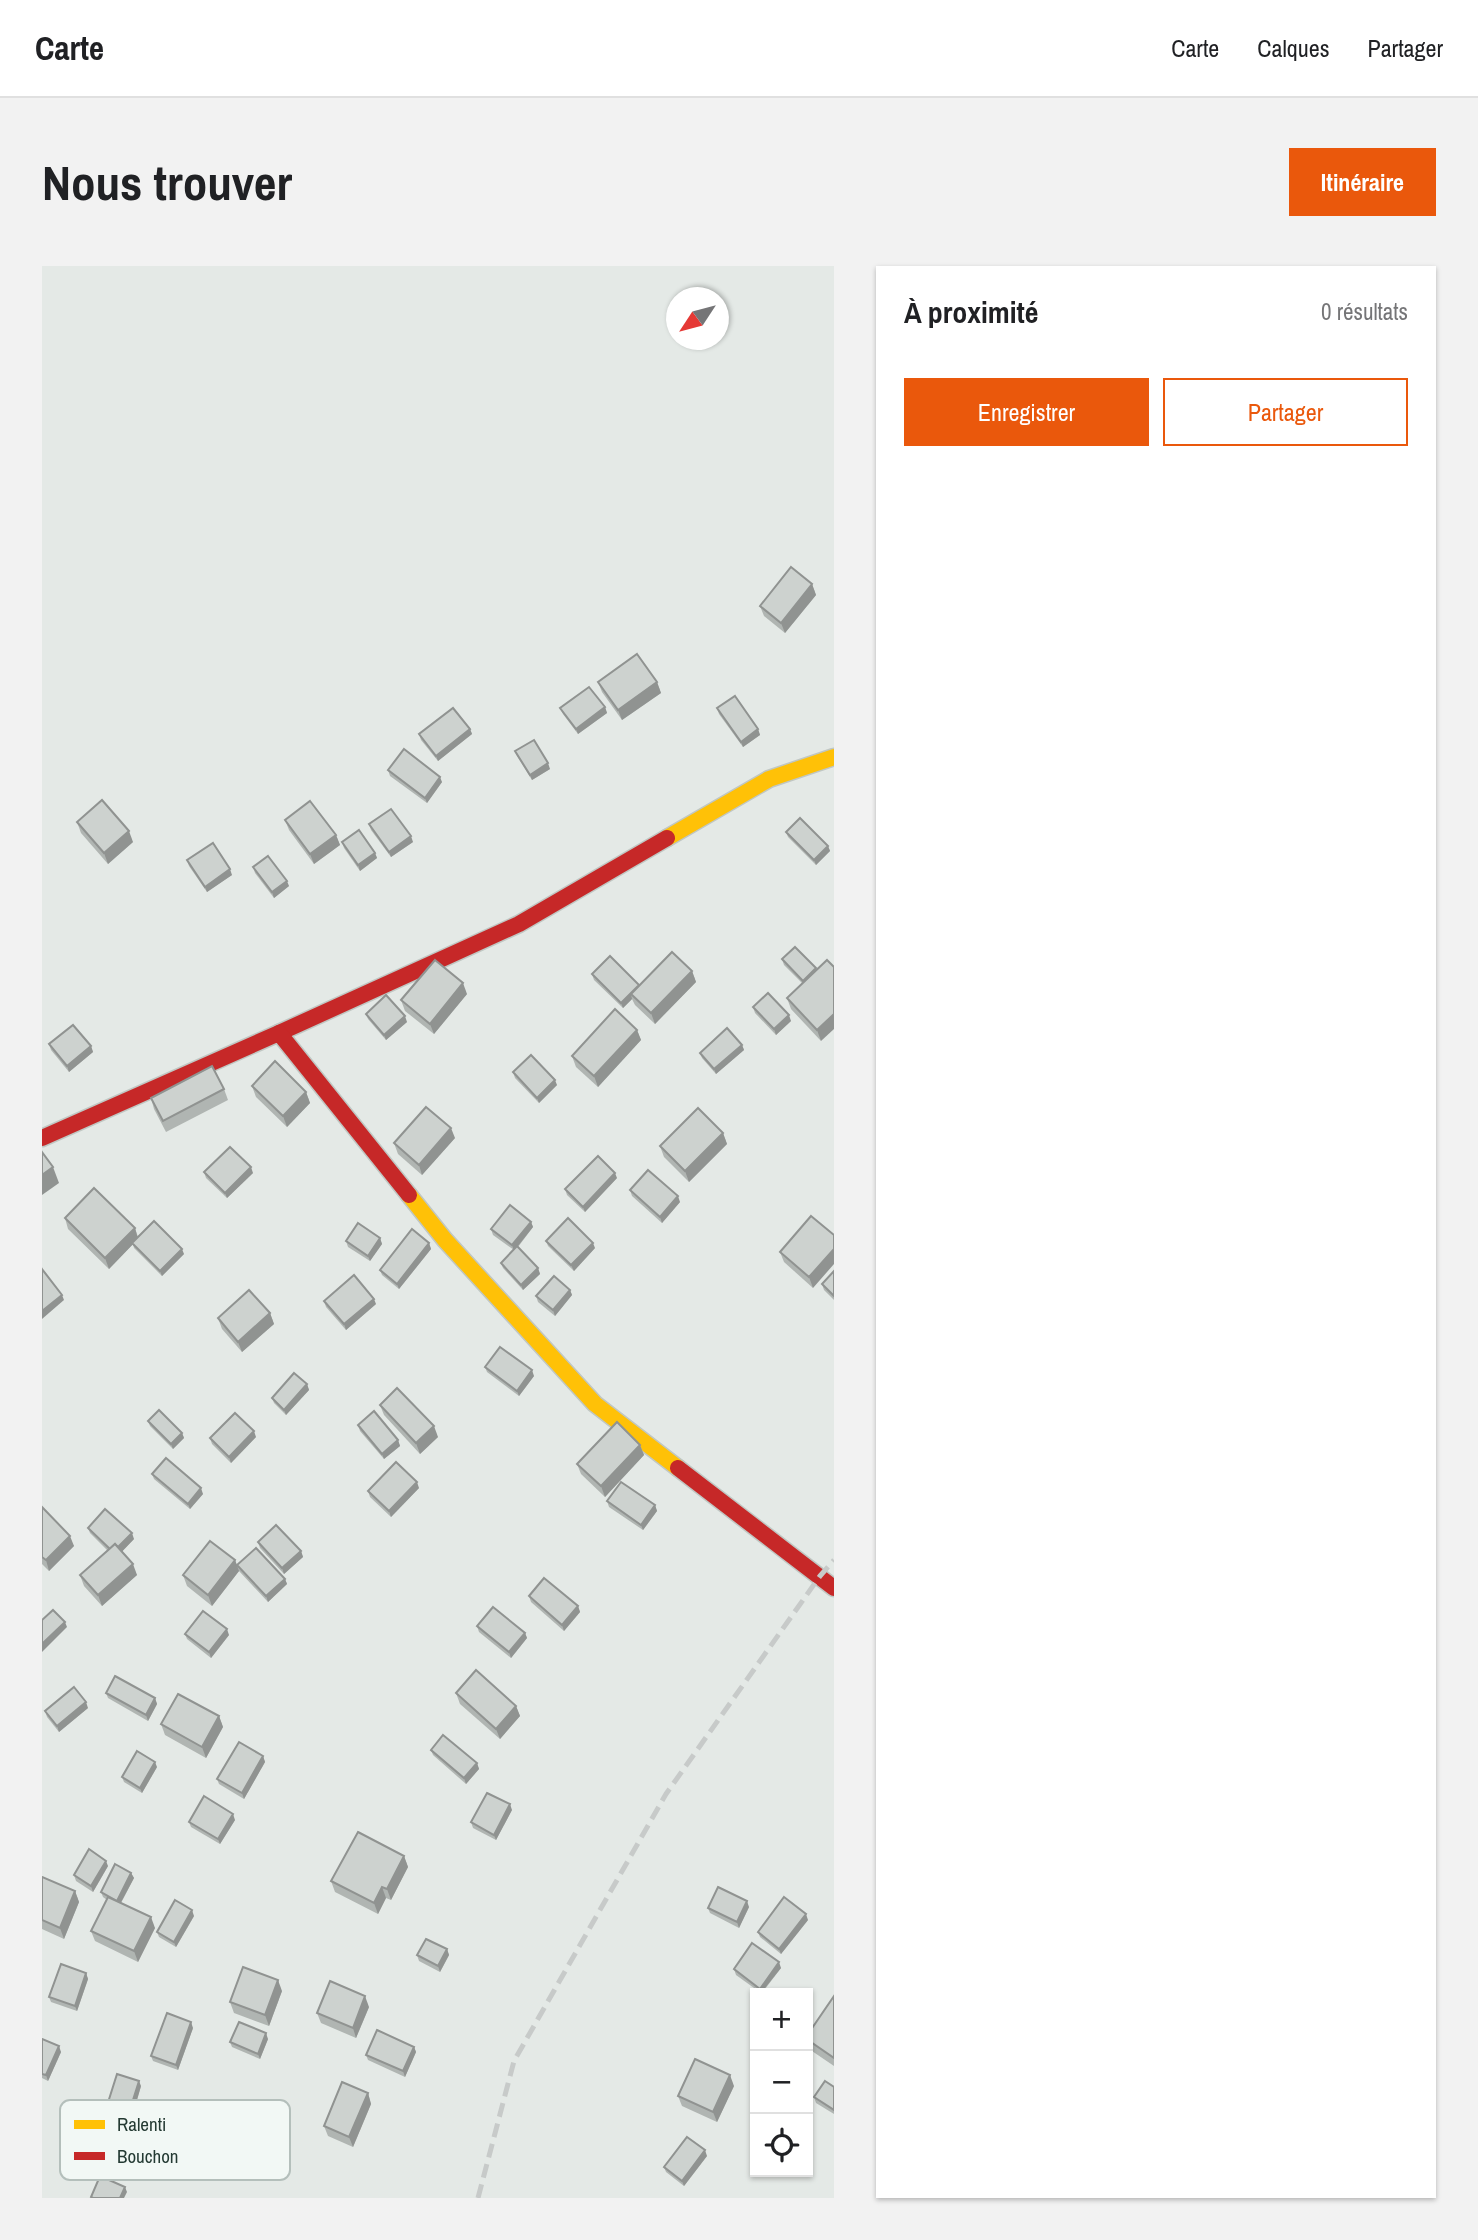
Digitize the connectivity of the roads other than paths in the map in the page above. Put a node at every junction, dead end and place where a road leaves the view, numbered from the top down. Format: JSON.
{"nodes":[{"id":1,"x":834,"y":757,"type":"edge"},
{"id":2,"x":279,"y":1033,"type":"junction"},
{"id":3,"x":42,"y":1138,"type":"edge"},
{"id":4,"x":834,"y":1588,"type":"edge"}],
"edges":[{"from":1,"to":2,"type":"main road"},
{"from":2,"to":3,"type":"main road"},
{"from":2,"to":4,"type":"main road"}]}
